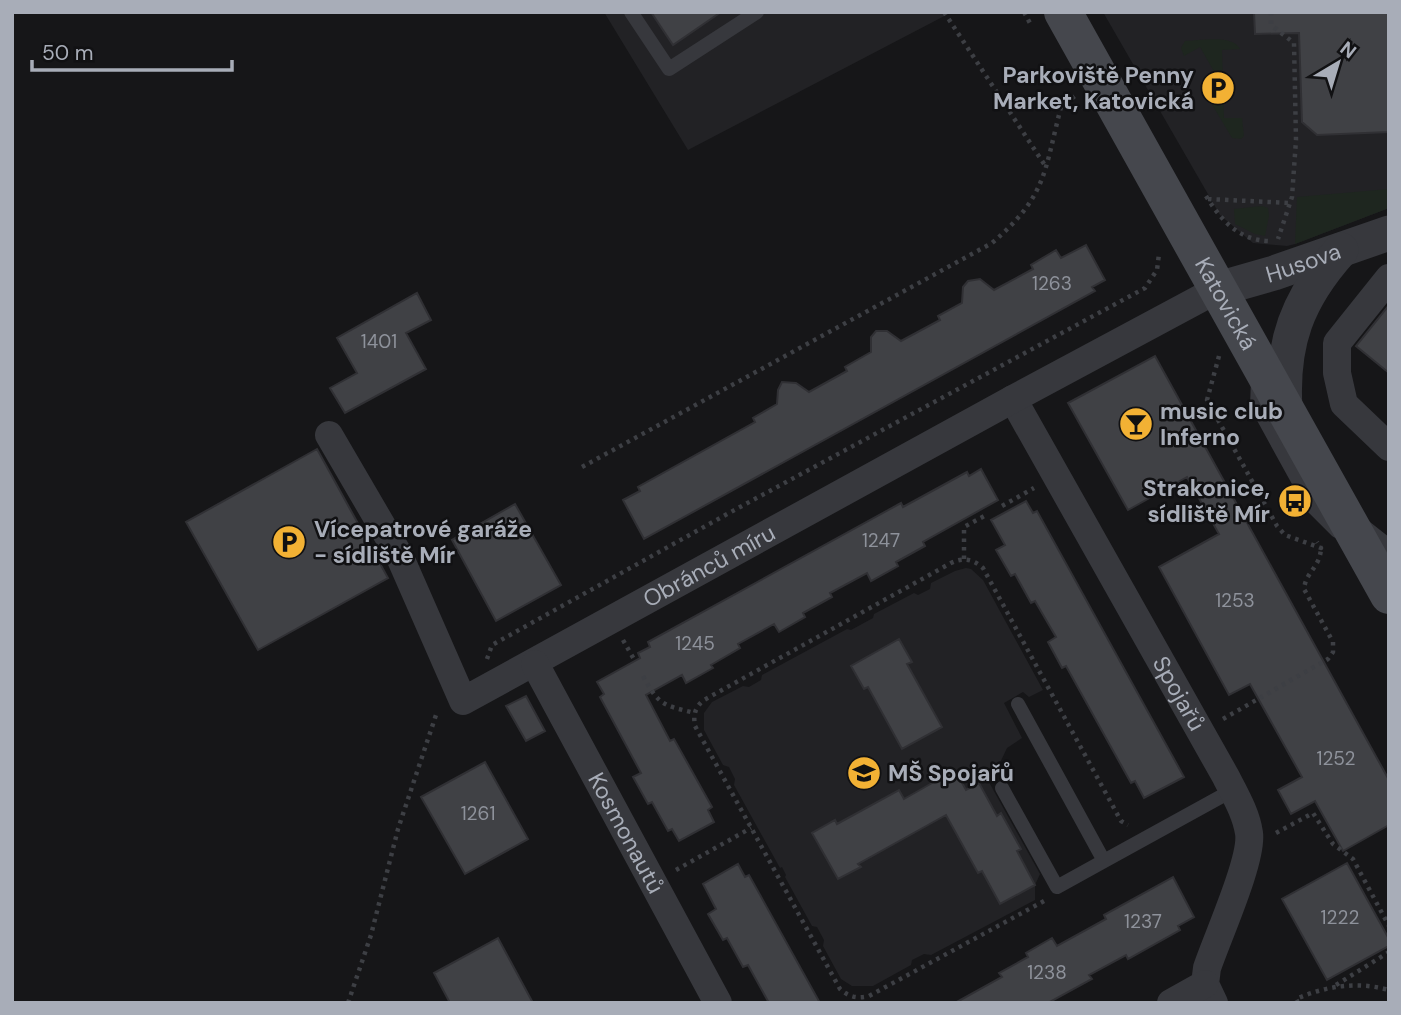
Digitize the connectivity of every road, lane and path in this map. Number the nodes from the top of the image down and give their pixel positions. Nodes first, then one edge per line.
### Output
1 (631, 12) edge
2 (757, 12) edge
3 (944, 12) edge
4 (1063, 12) edge
5 (1271, 12) edge
6 (1101, 78) junction
7 (1047, 168) junction
8 (1208, 199) dead end
9 (1290, 203) junction
10 (1221, 219) dead end
11 (1389, 233) edge
12 (1341, 250) junction
13 (1159, 254) dead end
14 (1389, 278) edge
15 (1218, 289) junction
16 (1221, 349) dead end
17 (1258, 361) junction
18 (1013, 399) junction
19 (1285, 409) junction
20 (329, 435) dead end
21 (1389, 447) edge
22 (582, 467) dead end
23 (1037, 486) dead end
24 (1002, 506) dead end
25 (988, 514) dead end
26 (1312, 535) dead end
27 (1321, 548) junction
28 (964, 559) junction
29 (1384, 571) edge
30 (535, 664) junction
31 (643, 676) dead end
32 (491, 686) junction
33 (1018, 704) dead end
34 (695, 713) junction
35 (436, 715) dead end
36 (1201, 732) junction
37 (1002, 788) dead end
38 (1233, 790) junction
39 (1140, 824) dead end
40 (751, 828) junction
41 (1266, 839) dead end
42 (1104, 861) junction
43 (666, 876) dead end
44 (1046, 900) dead end
45 (1389, 926) edge
46 (1389, 952) edge
47 (1334, 987) junction
48 (1389, 990) edge
49 (1210, 993) edge
50 (859, 1000) edge
51 (348, 1003) edge
52 (718, 1003) edge
53 (1171, 1003) edge
54 (1298, 1003) edge

1 - 2 lane
3 - 7 path
4 - 6 main road, Katovická
5 - 9 path
6 - 7 path
6 - 15 main road, Katovická
7 - 22 path
8 - 9 path
9 - 10 path
11 - 12 street, Husova
12 - 15 street, Husova
12 - 19 street
13 - 32 path
14 - 21 street
15 - 17 main road, Katovická
15 - 18 street, Obránců míru
16 - 27 path
17 - 19 main road, Katovická
17 - 29 lane
18 - 30 street, Obránců míru
18 - 36 street, Spojařů
19 - 29 main road, Katovická
20 - 32 street, Obránců míru
23 - 24 path
25 - 28 path
26 - 27 path
27 - 36 path
28 - 34 path
28 - 39 path
30 - 32 street, Obránců míru
30 - 52 street, Kosmonautů
31 - 34 path
33 - 42 lane
34 - 40 path
35 - 51 path
36 - 38 street, Spojařů
37 - 42 lane
38 - 42 lane
38 - 49 street, Spojařů
40 - 43 path
40 - 50 path
41 - 45 path
44 - 50 path
46 - 47 path
47 - 48 path
47 - 54 path
49 - 53 street

